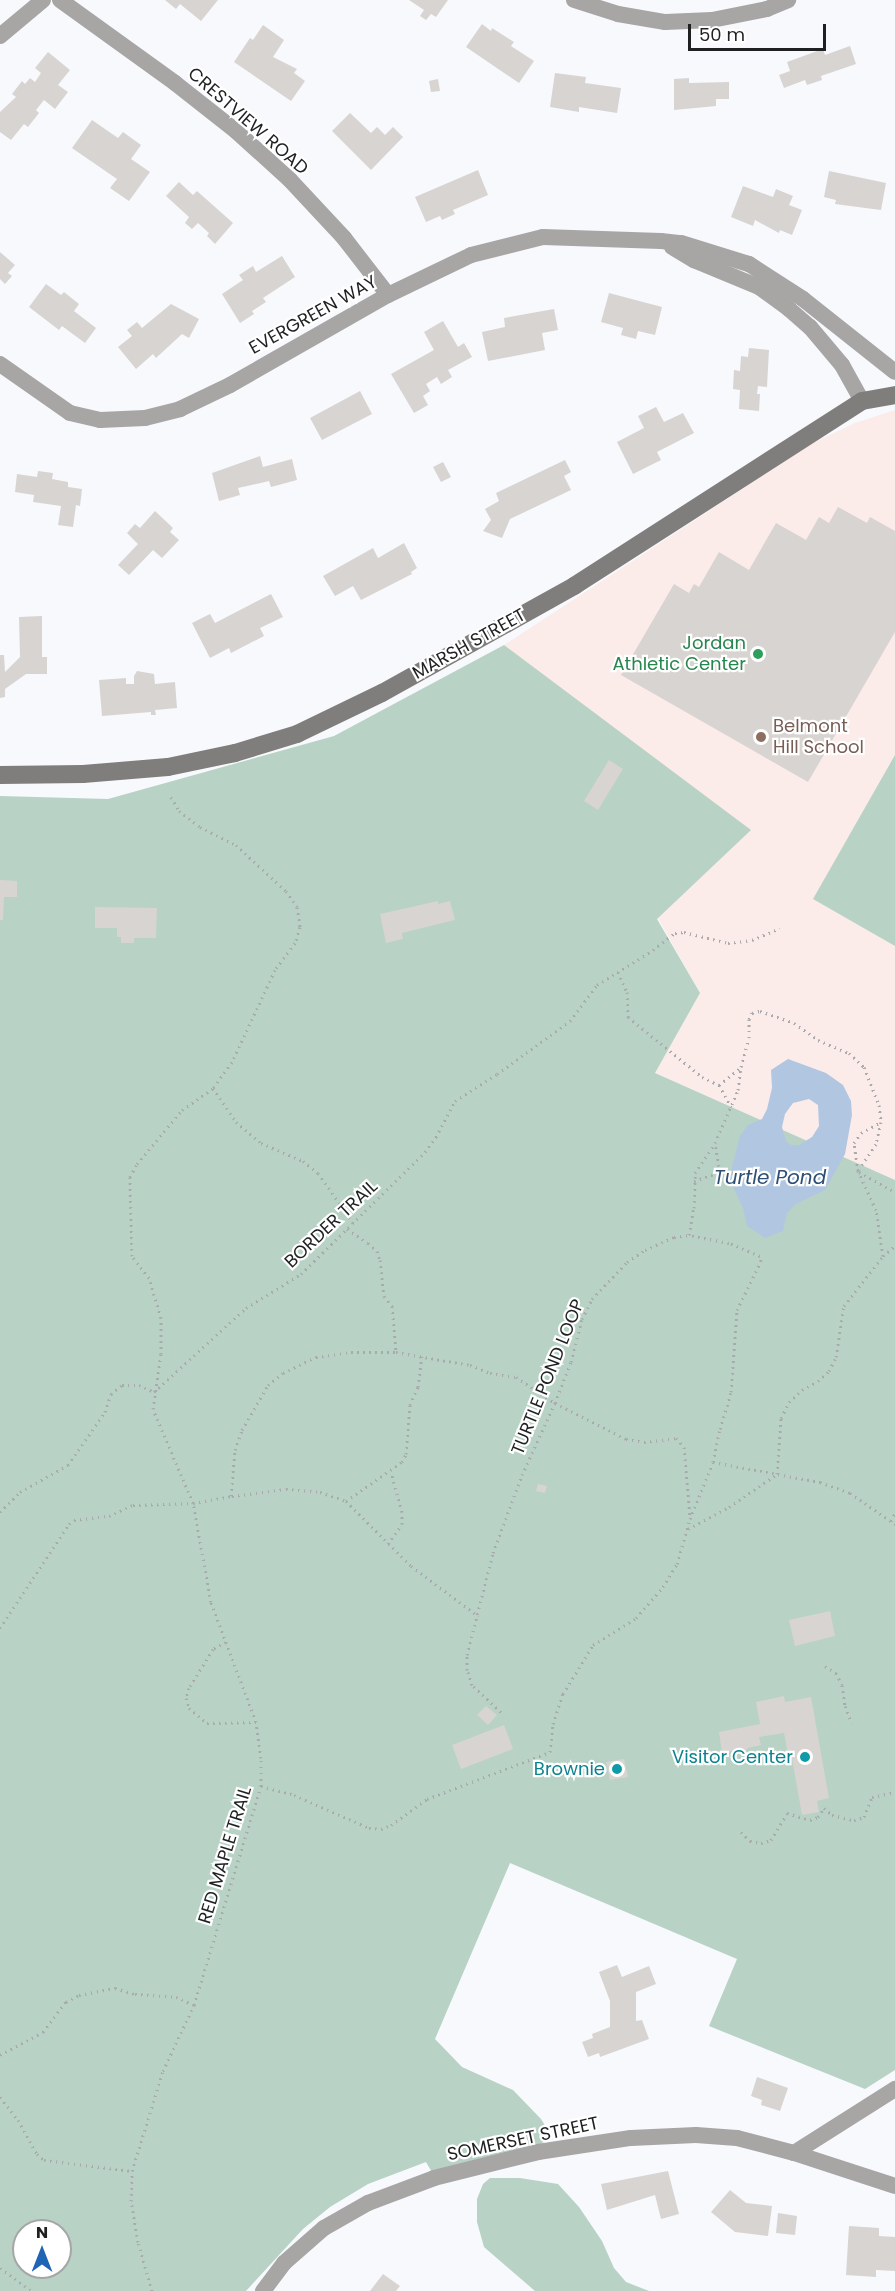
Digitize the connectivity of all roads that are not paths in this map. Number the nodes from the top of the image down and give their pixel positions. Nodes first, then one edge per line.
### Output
1 (43, 0) edge
2 (60, 0) edge
3 (574, 0) edge
4 (788, 0) edge
5 (0, 36) edge
6 (661, 241) junction
7 (388, 295) junction
8 (0, 364) edge
9 (895, 372) edge
10 (895, 395) edge
11 (862, 401) junction
12 (0, 775) edge
13 (895, 2089) edge
14 (794, 2153) junction
15 (895, 2186) edge
16 (263, 2291) edge

1 - 5 street
2 - 7 street, CRESTVIEW ROAD
3 - 4 street
6 - 7 street, EVERGREEN WAY
6 - 9 street, EVERGREEN WAY
6 - 11 street, EVERGREEN WAY
7 - 8 street, EVERGREEN WAY
10 - 11 street, MARSH STREET
11 - 12 street, MARSH STREET
13 - 14 street
14 - 15 street, SOMERSET STREET
14 - 16 street, SOMERSET STREET

